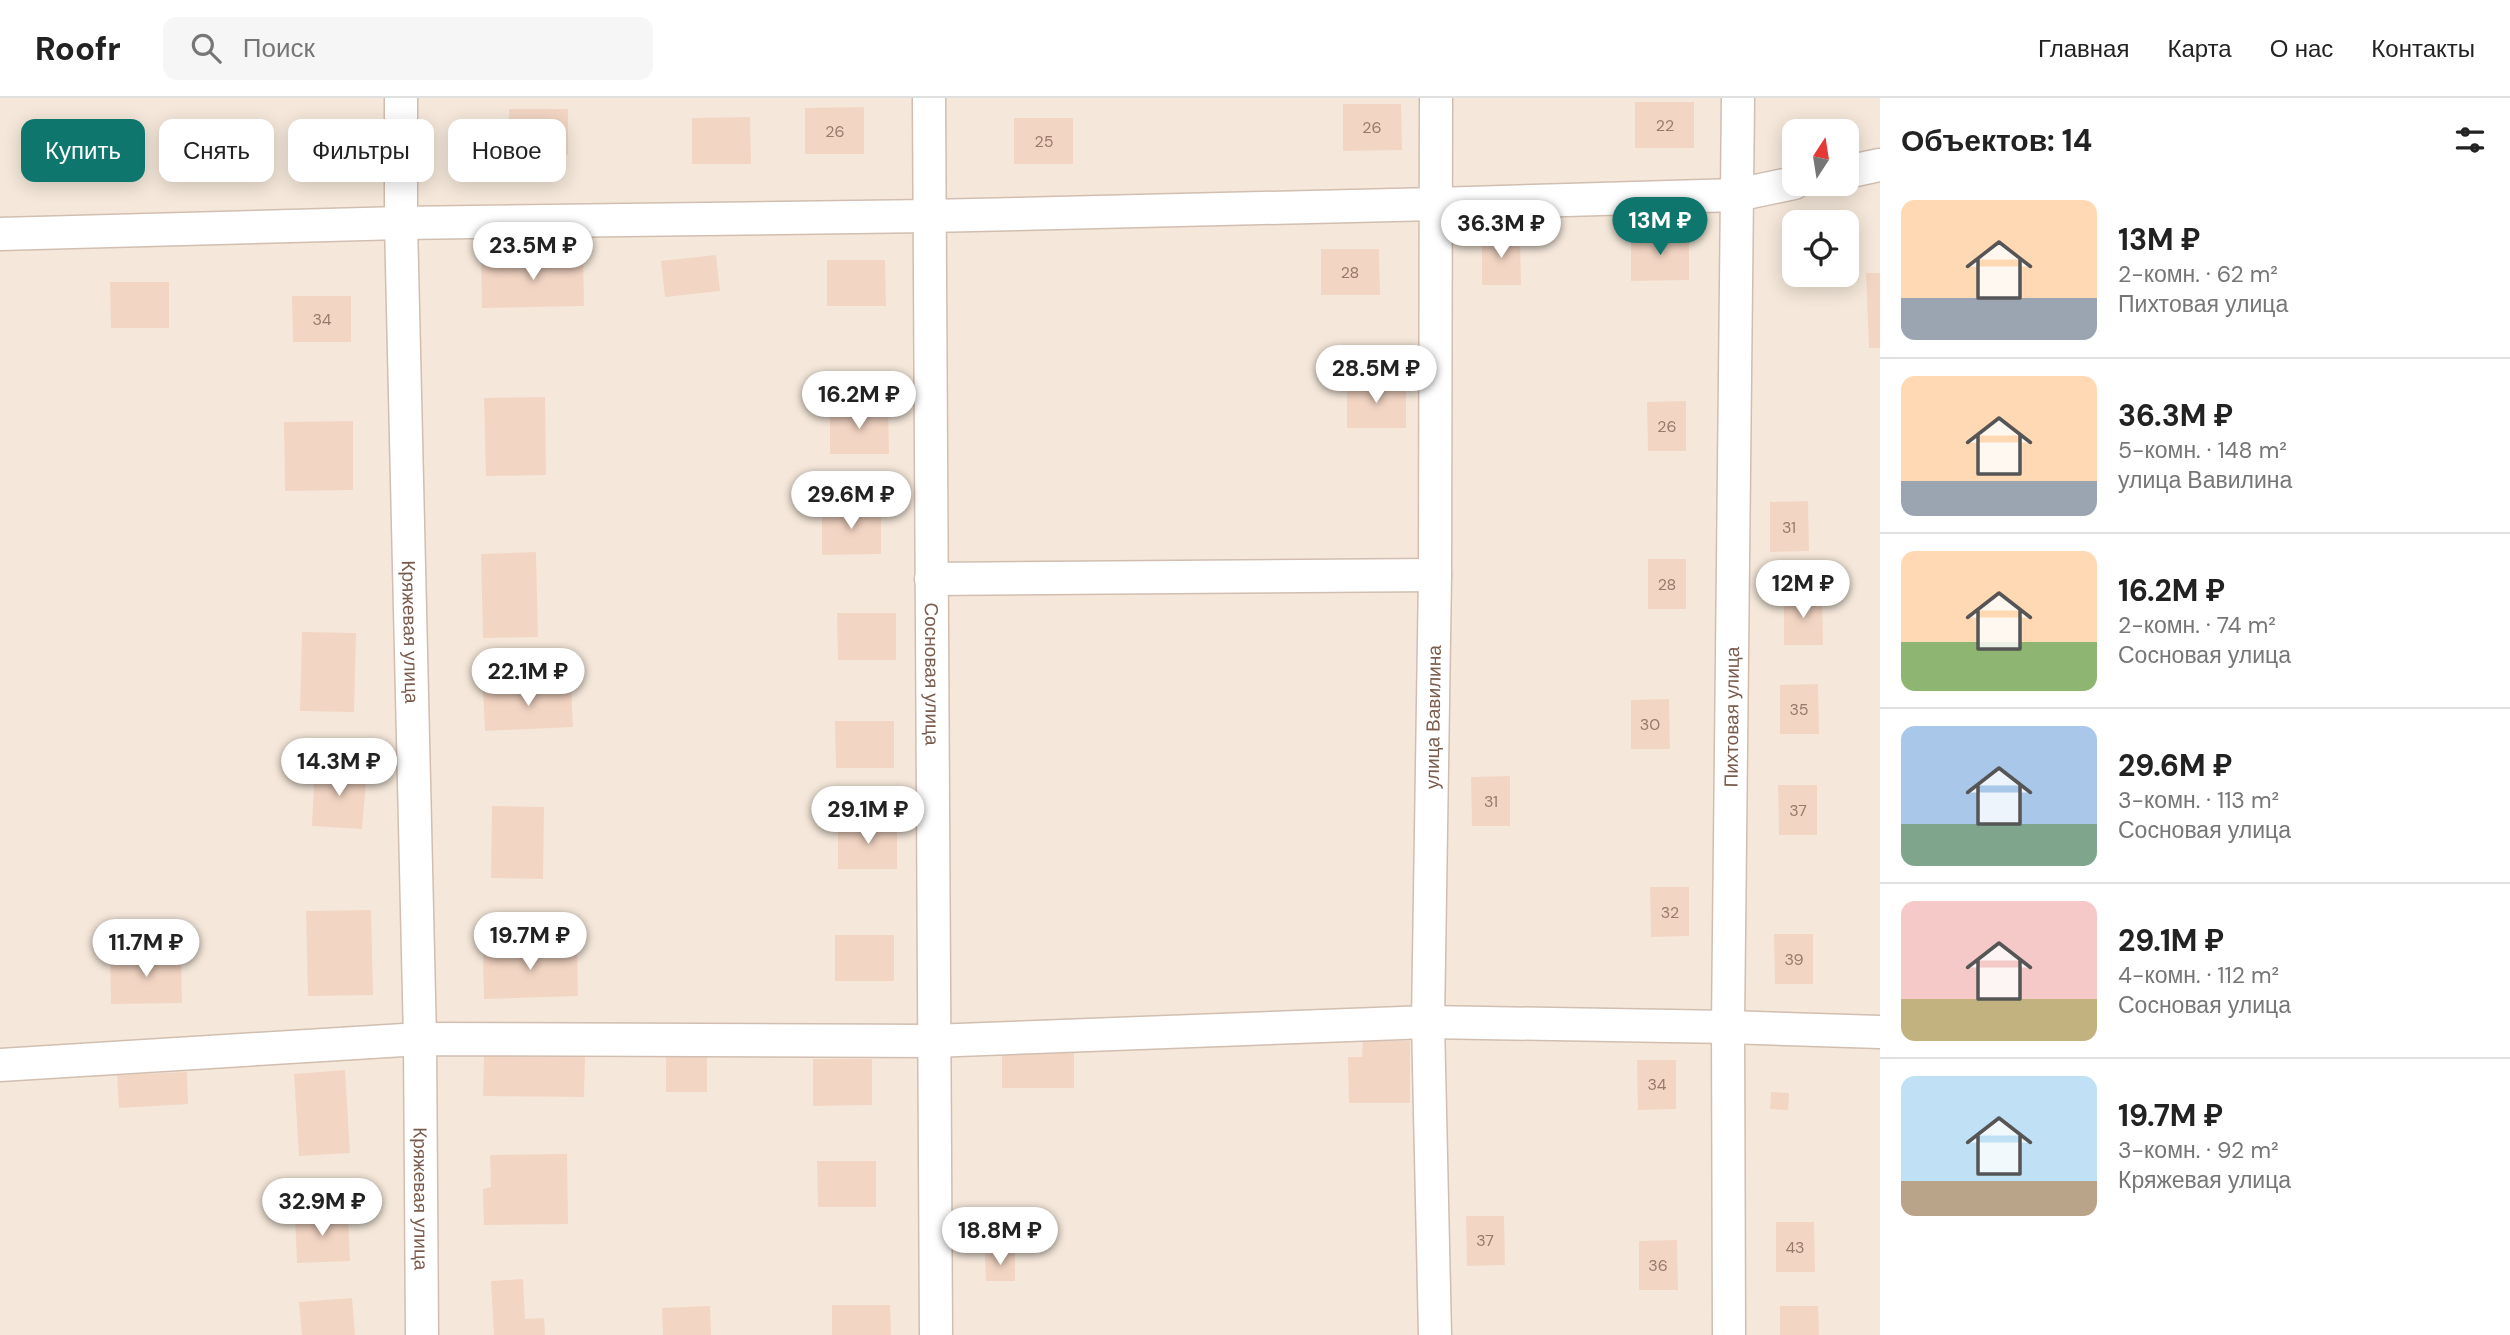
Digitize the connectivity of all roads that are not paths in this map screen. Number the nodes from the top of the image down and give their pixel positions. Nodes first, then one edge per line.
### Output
1 (401, 98) edge
2 (929, 98) edge
3 (1436, 98) edge
4 (1738, 98) edge
5 (1880, 165) edge
6 (1859, 169) edge
7 (1782, 186) edge
8 (1737, 195) junction
9 (1435, 204) junction
10 (929, 216) junction
11 (401, 223) junction
12 (0, 234) edge
13 (1435, 575) junction
14 (931, 579) junction
15 (1428, 1022) junction
16 (1728, 1027) junction
17 (1880, 1032) edge
18 (420, 1039) junction
19 (932, 1041) junction
20 (0, 1065) edge
21 (422, 1335) edge
22 (936, 1335) edge
23 (1435, 1335) edge
24 (1728, 1335) edge

1 - 11 street, Кряжевая улица
2 - 10 street, Сосновая улица
3 - 9 street, улица Вавилина
4 - 8 street, Пихтовая улица
5 - 6 street
7 - 8 street
8 - 9 street
8 - 16 street, Пихтовая улица
9 - 10 street
9 - 13 street, улица Вавилина
10 - 11 street
10 - 14 street, Сосновая улица
11 - 12 street
11 - 18 street, Кряжевая улица
13 - 14 street
13 - 15 street, улица Вавилина
14 - 19 street, Сосновая улица
15 - 16 street
15 - 19 street
15 - 23 street, улица Вавилина
16 - 17 street
16 - 24 street, Пихтовая улица
18 - 19 street
18 - 20 street
18 - 21 street, Кряжевая улица
19 - 22 street, Сосновая улица

